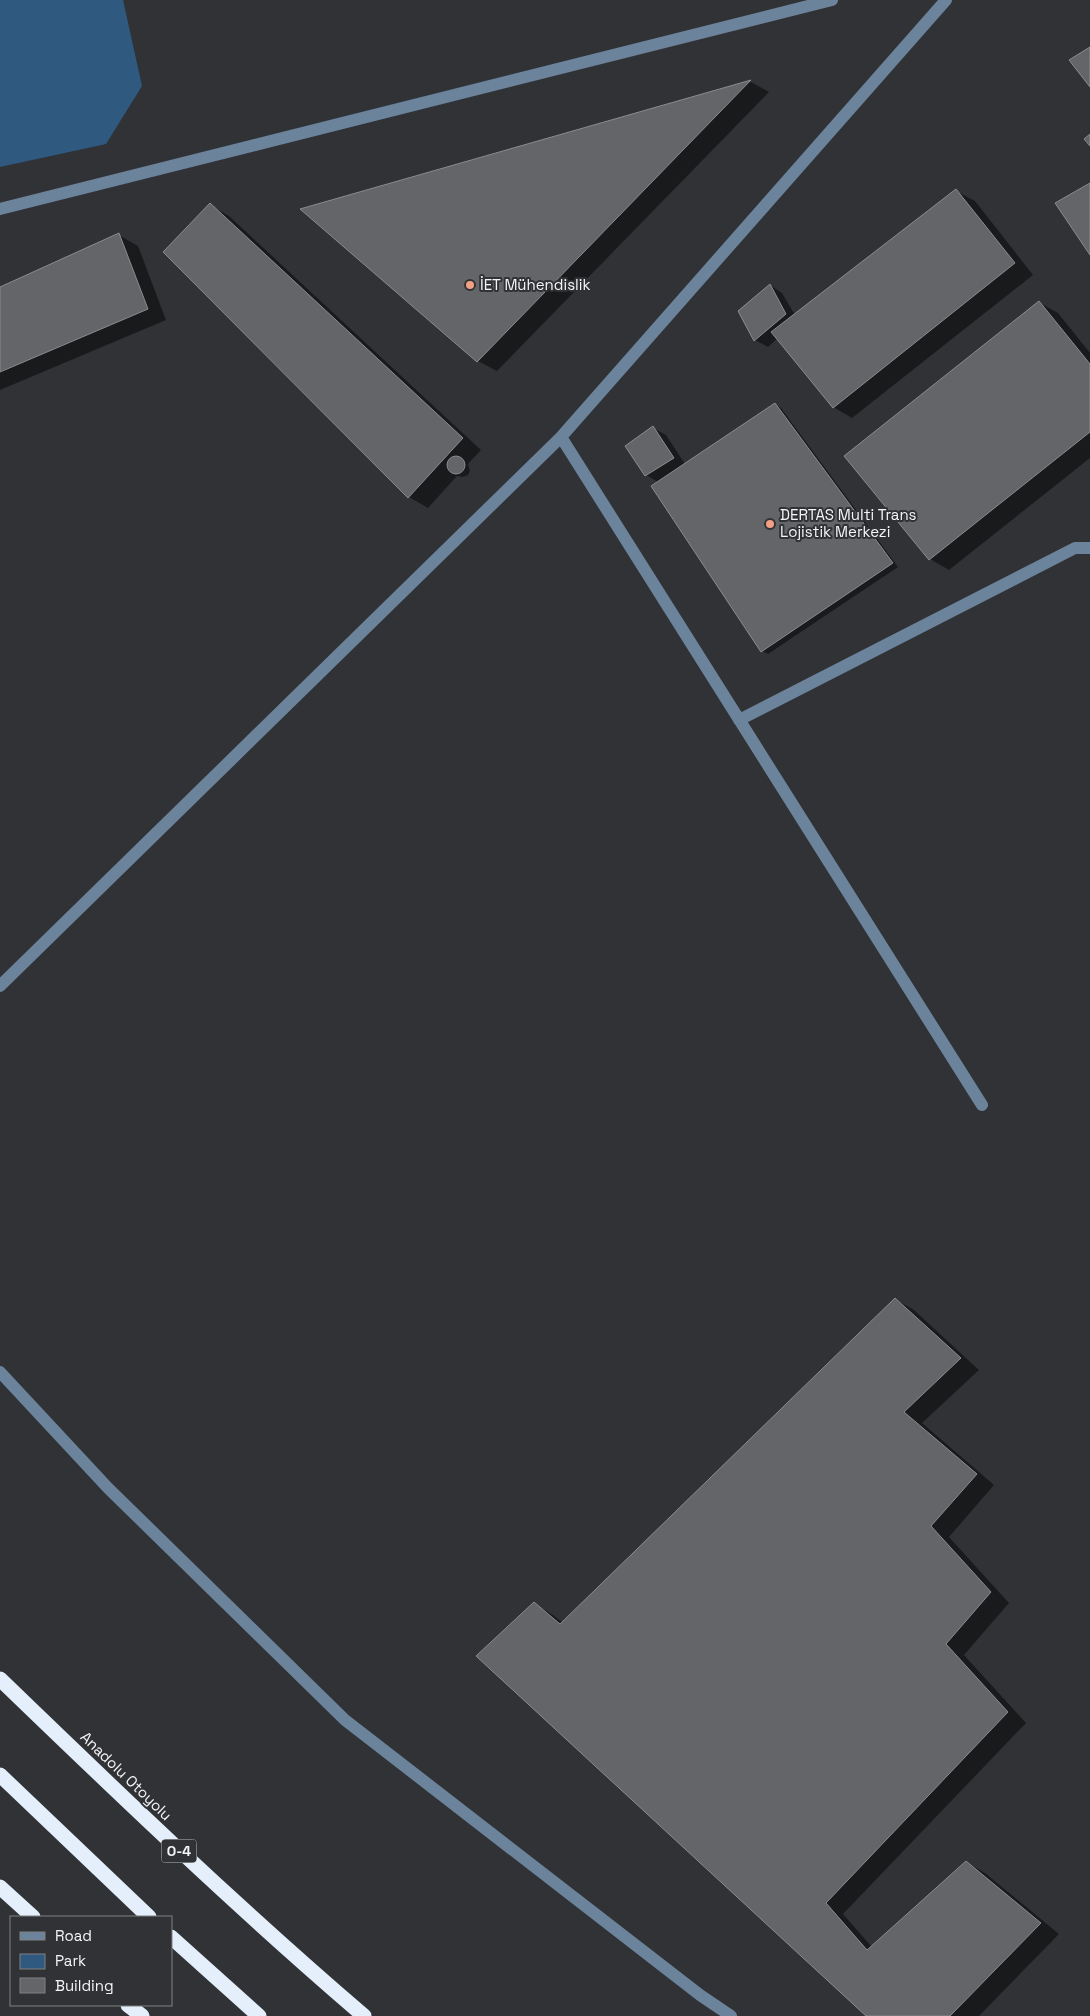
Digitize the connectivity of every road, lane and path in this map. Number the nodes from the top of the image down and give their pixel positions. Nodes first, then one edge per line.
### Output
1 (832, 0) edge
2 (946, 0) edge
3 (0, 209) edge
4 (561, 437) junction
5 (1090, 548) edge
6 (739, 720) junction
7 (0, 986) edge
8 (982, 1105) dead end
9 (0, 1372) edge
10 (0, 1679) edge
11 (0, 1775) edge
12 (0, 1887) edge
13 (32, 1916) edge
14 (148, 1916) edge
15 (172, 1938) edge
16 (129, 2006) edge
17 (142, 2016) edge
18 (259, 2016) edge
19 (364, 2016) edge
20 (731, 2016) edge

1 - 3 street
2 - 4 street
4 - 6 street
4 - 7 street
5 - 6 street
6 - 8 street
9 - 20 street
10 - 19 highway, Anadolu Otoyolu / O-4
11 - 14 highway
12 - 13 highway
15 - 18 highway
16 - 17 highway

